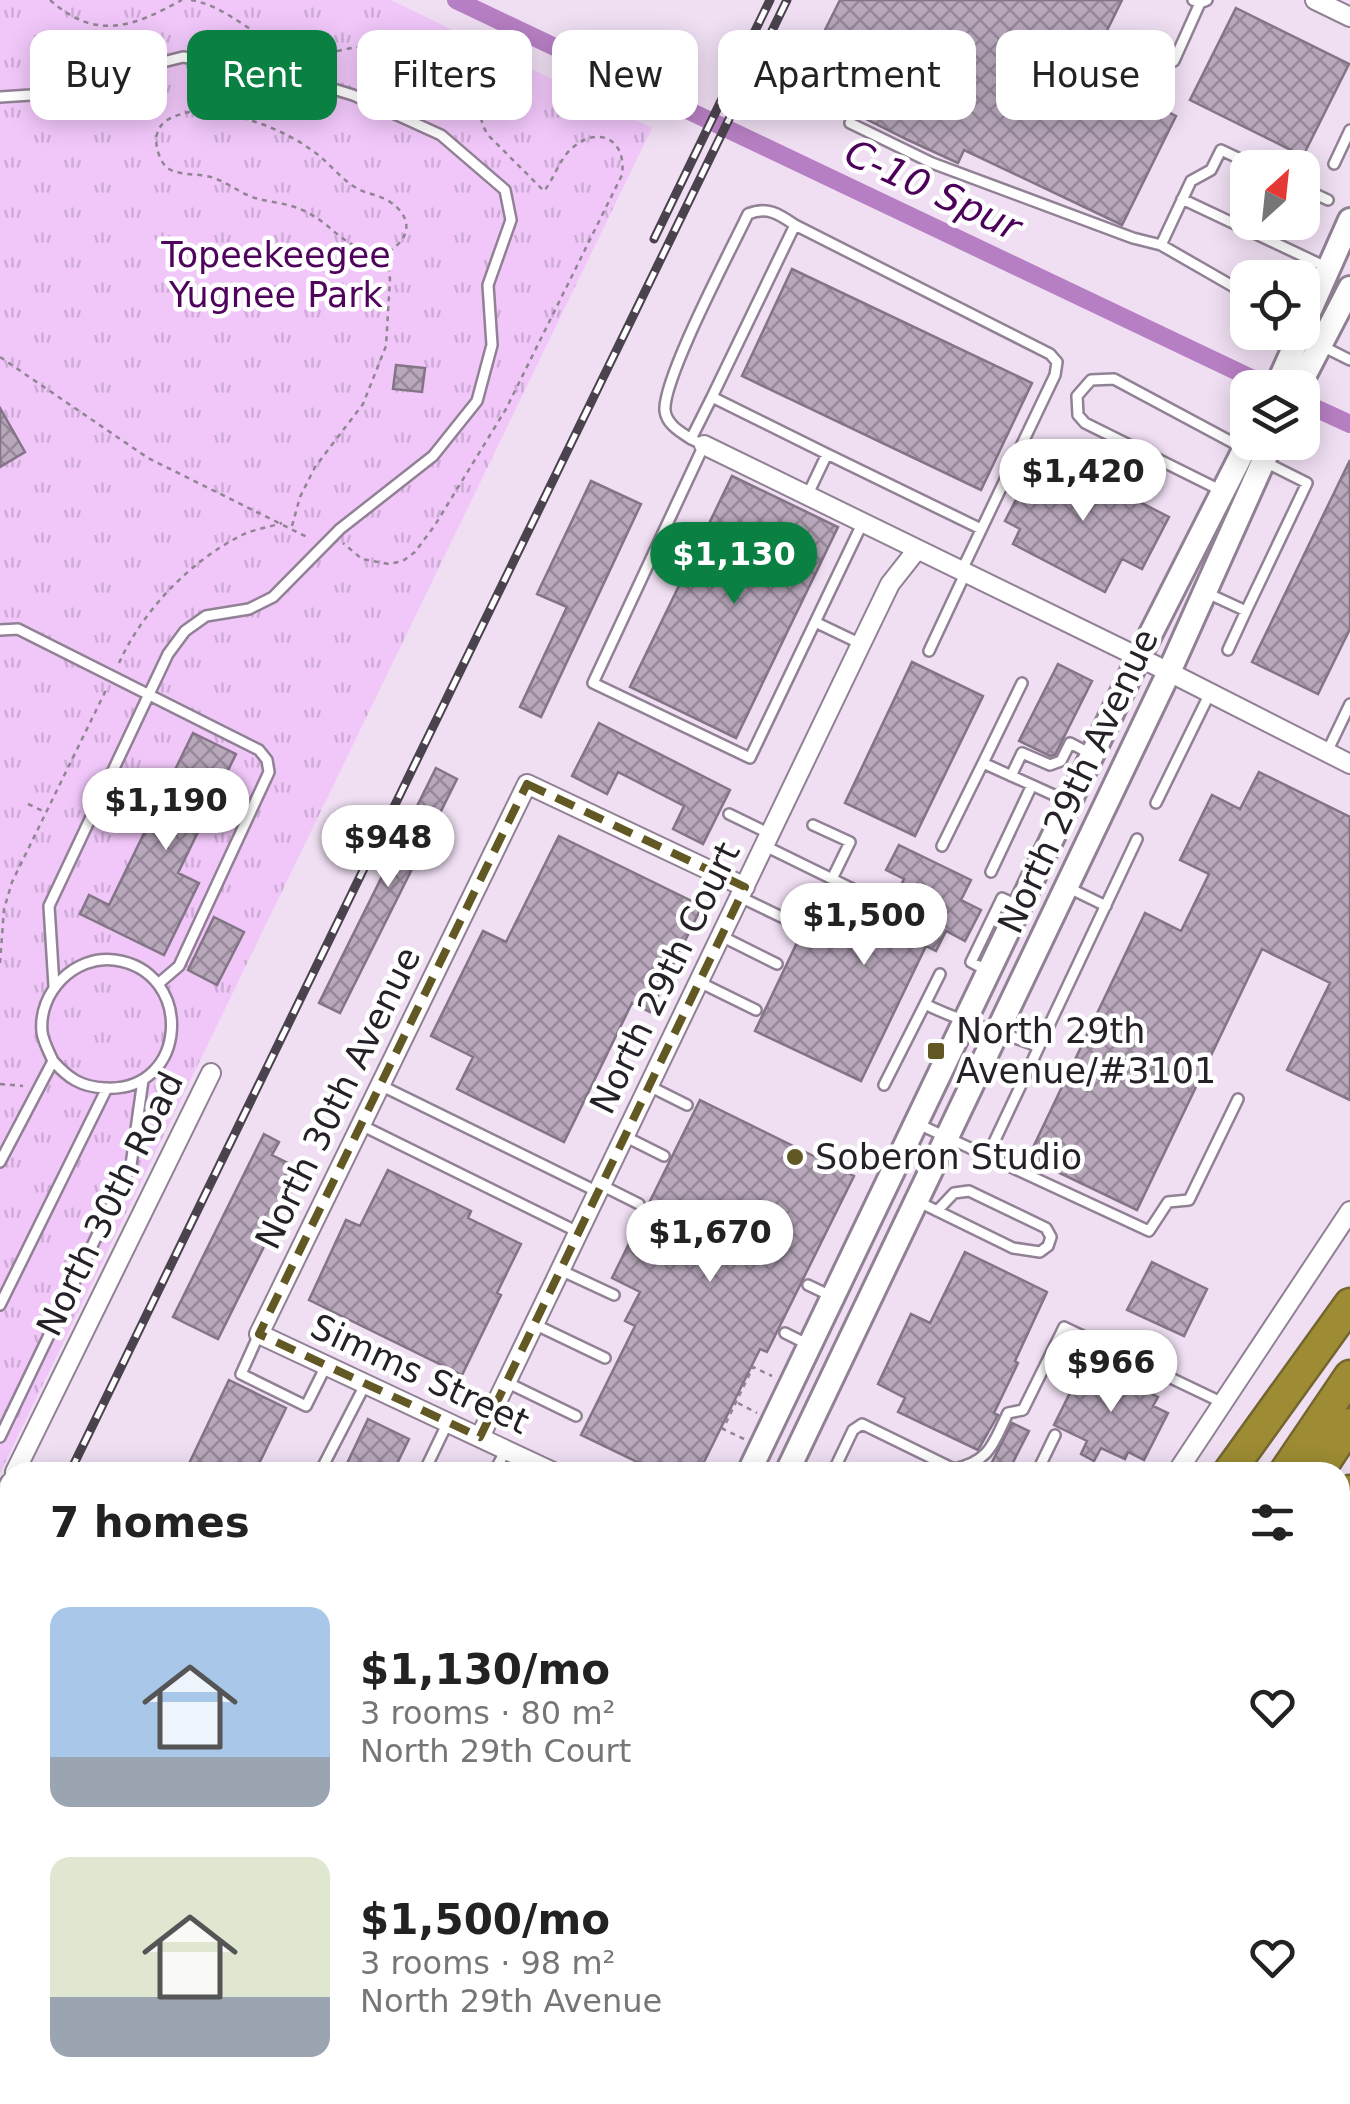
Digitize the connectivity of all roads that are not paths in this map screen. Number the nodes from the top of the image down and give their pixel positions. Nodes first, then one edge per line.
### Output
1 (1315, 0) edge
2 (1200, 1) edge
3 (1350, 16) edge
4 (1175, 59) edge
5 (0, 97) edge
6 (850, 123) dead end
7 (1350, 130) edge
8 (1230, 154) edge
9 (1334, 164) dead end
10 (1320, 196) edge
11 (1182, 200) junction
12 (1328, 200) dead end
13 (1350, 220) edge
14 (795, 224) junction
15 (1161, 245) junction
16 (1328, 268) junction
17 (1230, 284) edge
18 (1350, 288) edge
19 (1320, 292) edge
20 (1320, 319) edge
21 (1320, 342) edge
22 (1350, 360) edge
23 (712, 397) junction
24 (1230, 436) edge
25 (698, 442) junction
26 (828, 454) junction
27 (1248, 460) edge
28 (1253, 460) edge
29 (1273, 460) edge
30 (1222, 491) junction
31 (806, 496) junction
32 (862, 524) junction
33 (982, 529) junction
34 (916, 551) junction
35 (963, 573) junction
36 (1205, 592) junction
37 (1246, 611) junction
38 (816, 622) junction
39 (0, 630) edge
40 (861, 644) junction
41 (930, 650) dead end
42 (1228, 650) dead end
43 (1139, 657) junction
44 (1169, 672) junction
45 (1022, 683) dead end
46 (1210, 693) junction
47 (148, 695) junction
48 (1350, 704) edge
49 (1326, 752) junction
50 (1092, 754) junction
51 (983, 763) junction
52 (1350, 764) edge
53 (1011, 776) junction
54 (1032, 785) junction
55 (1069, 802) junction
56 (1156, 803) dead end
57 (729, 814) dead end
58 (814, 825) dead end
59 (1138, 839) dead end
60 (767, 840) junction
61 (942, 846) dead end
62 (991, 872) dead end
63 (832, 878) junction
64 (1066, 887) junction
65 (742, 892) junction
66 (870, 898) dead end
67 (1106, 906) junction
68 (796, 924) dead end
69 (721, 936) junction
70 (777, 964) dead end
71 (940, 974) dead end
72 (699, 982) junction
73 (158, 984) junction
74 (54, 986) junction
75 (925, 1004) junction
76 (756, 1010) dead end
77 (963, 1023) junction
78 (998, 1030) junction
79 (1038, 1047) junction
80 (52, 1061) junction
81 (210, 1073) dead end
82 (143, 1080) junction
83 (380, 1085) junction
84 (884, 1085) dead end
85 (648, 1086) junction
86 (107, 1088) junction
87 (1238, 1099) dead end
88 (687, 1105) dead end
89 (916, 1122) junction
90 (360, 1125) junction
91 (624, 1136) junction
92 (946, 1138) junction
93 (664, 1156) dead end
94 (986, 1157) junction
95 (0, 1162) edge
96 (599, 1188) junction
97 (639, 1204) dead end
98 (927, 1206) junction
99 (1350, 1211) edge
100 (578, 1232) junction
101 (560, 1270) junction
102 (808, 1285) dead end
103 (614, 1295) dead end
104 (833, 1297) junction
105 (1350, 1304) edge
106 (0, 1305) edge
107 (534, 1324) junction
108 (784, 1333) dead end
109 (260, 1334) junction
110 (810, 1346) junction
111 (605, 1358) dead end
112 (327, 1364) junction
113 (1350, 1376) edge
114 (506, 1382) junction
115 (366, 1383) junction
116 (1223, 1403) junction
117 (576, 1416) dead end
118 (448, 1422) junction
119 (1350, 1424) edge
120 (1055, 1435) dead end
121 (0, 1437) edge
122 (480, 1438) junction
123 (506, 1450) junction
124 (20, 1462) edge
125 (325, 1462) edge
126 (429, 1462) edge
127 (499, 1462) edge
128 (532, 1462) edge
129 (754, 1462) edge
130 (792, 1462) edge
131 (838, 1462) edge
132 (936, 1462) edge
133 (977, 1462) edge
134 (1042, 1462) edge
135 (1184, 1462) edge
136 (1236, 1462) edge
137 (1293, 1462) edge
138 (1325, 1462) edge

1 - 3 street
2 - 4 lane
5 - 47 lane
6 - 15 lane
7 - 9 lane
8 - 11 lane
10 - 12 lane
11 - 15 lane
11 - 16 lane
13 - 16 street
14 - 23 lane
14 - 25 lane
14 - 33 lane
15 - 17 lane
16 - 19 street
18 - 20 street
21 - 22 lane
23 - 25 lane
23 - 26 lane
24 - 30 lane
25 - 31 street
25 - 38 lane
26 - 31 lane
26 - 33 lane
27 - 30 street, North 29th Avenue
28 - 36 street, North 29th Avenue
29 - 37 lane
30 - 43 street, North 29th Avenue
31 - 32 street
32 - 34 street
32 - 38 lane
33 - 35 lane
34 - 35 street
34 - 40 street, North 29th Court
35 - 41 lane
35 - 43 street
36 - 37 lane
36 - 44 street, North 29th Avenue
37 - 42 lane
38 - 40 lane
39 - 47 lane
40 - 60 street, North 29th Court
43 - 44 street
43 - 50 street, North 29th Avenue
44 - 46 street
44 - 64 street, North 29th Avenue
45 - 51 lane
46 - 49 street
46 - 56 lane
47 - 73 lane
47 - 74 lane
48 - 49 lane
49 - 52 street
50 - 53 lane
50 - 55 street, North 29th Avenue
51 - 53 lane
51 - 61 lane
53 - 54 lane
54 - 55 lane
54 - 62 lane
55 - 77 street, North 29th Avenue
57 - 60 lane
58 - 63 lane
59 - 67 lane
60 - 63 lane
60 - 65 street, North 29th Court
63 - 66 lane
64 - 67 lane
64 - 78 street, North 29th Avenue
65 - 68 lane
65 - 69 street, North 29th Court
65 - 83 street, North 30th Avenue
67 - 79 lane
69 - 70 lane
69 - 72 street, North 29th Court
71 - 75 lane
72 - 76 lane
72 - 85 street, North 29th Court
73 - 74 lane
73 - 82 lane
74 - 80 lane
75 - 77 lane
75 - 84 lane
77 - 78 lane
77 - 89 street, North 29th Avenue
78 - 79 lane
78 - 92 street, North 29th Avenue
79 - 94 lane
80 - 86 lane
80 - 95 lane
81 - 124 street, North 30th Road
82 - 86 lane
82 - 121 lane
83 - 90 street, North 30th Avenue
83 - 96 lane
85 - 88 lane
85 - 91 street, North 29th Court
86 - 106 lane
87 - 94 lane
89 - 92 lane
89 - 104 street, North 29th Avenue
90 - 100 lane
90 - 109 street, North 30th Avenue
91 - 93 lane
91 - 96 street, North 29th Court
92 - 94 lane
92 - 98 street, North 29th Avenue
96 - 97 lane
96 - 100 street, North 29th Court
98 - 98 lane
98 - 130 street, North 29th Avenue
99 - 116 street
100 - 101 street, North 29th Court
101 - 103 lane
101 - 107 street, North 29th Court
102 - 104 lane
104 - 110 street, North 29th Avenue
105 - 136 highway
107 - 111 lane
107 - 114 street, North 29th Court
108 - 110 lane
109 - 112 street, Simms Street
109 - 112 lane
110 - 129 street, North 29th Avenue
112 - 115 street, Simms Street
113 - 137 highway
114 - 117 lane
114 - 122 street, North 29th Court
115 - 118 street, Simms Street
115 - 125 lane
116 - 133 lane
116 - 135 street
118 - 122 street, Simms Street
118 - 126 lane
119 - 138 highway
120 - 134 lane
122 - 123 street, Simms Street
123 - 127 lane
123 - 128 street, Simms Street
131 - 132 lane

